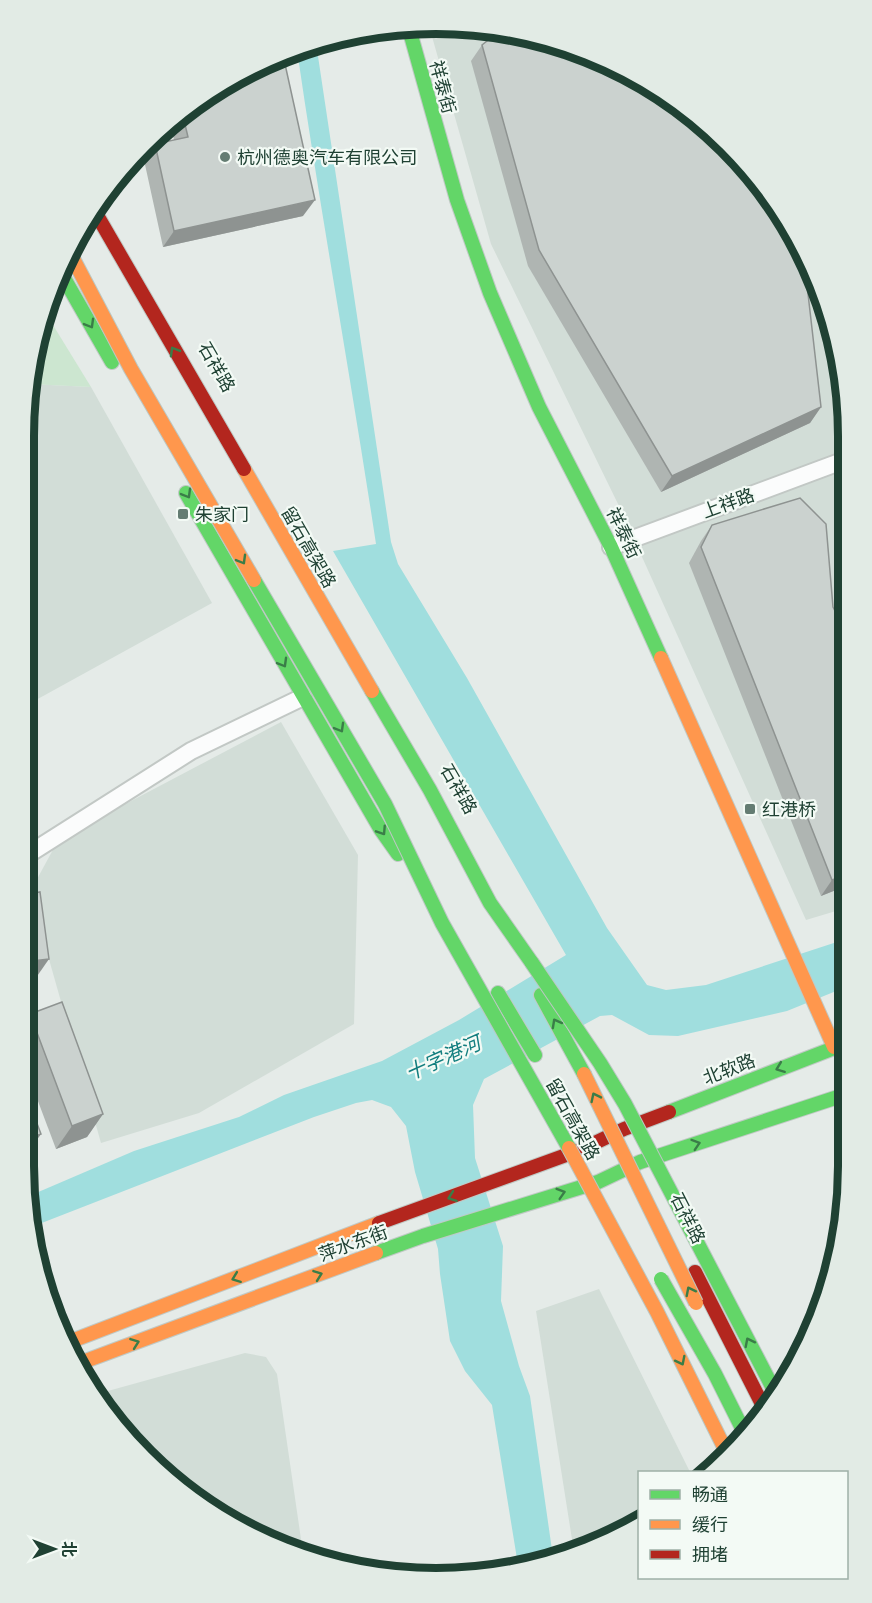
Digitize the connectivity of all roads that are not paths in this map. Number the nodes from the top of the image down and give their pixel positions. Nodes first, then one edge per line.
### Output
1 (411, 35) edge
2 (106, 208) edge
3 (99, 218) edge
4 (75, 261) edge
5 (65, 281) edge
6 (144, 419) dead end
7 (838, 463) edge
8 (180, 481) dead end
9 (611, 547) junction
10 (303, 697) junction
11 (385, 804) junction
12 (34, 850) edge
13 (490, 903) junction
14 (489, 982) junction
15 (838, 1042) edge
16 (838, 1046) edge
17 (838, 1097) edge
18 (624, 1129) junction
19 (580, 1144) junction
20 (640, 1162) junction
21 (604, 1185) junction
22 (657, 1271) dead end
23 (74, 1340) edge
24 (85, 1361) edge
25 (772, 1387) edge
26 (761, 1402) edge
27 (755, 1411) edge
28 (742, 1427) edge
29 (733, 1438) edge
30 (724, 1447) edge

1 - 9 main road, 祥泰街
2 - 18 main road, 石祥路, bridge
13 -> 3 main road, 留石高架路
4 -> 11 main road, 留石高架路, bridge
5 -> 6 main road
7 - 9 street, 上祥路
8 -> 10 main road
9 - 15 main road, 祥泰街
10 - 12 street
10 -> 14 main road
11 - 14 main road, 留石高架路, bridge
11 -> 30 main road, 留石高架路, bridge
25 -> 13 main road, 留石高架路, bridge
27 -> 13 main road, 留石高架路, bridge
14 - 19 main road, 留石高架路
16 -> 18 main road, 北软路
20 -> 17 main road
18 - 19 main road, 萍水东街
18 - 20 main road, 石祥路
19 - 21 main road
19 - 21 main road, 留石高架路
19 -> 23 main road, 萍水东街
20 - 21 main road, 萍水东街
20 - 26 main road, 石祥路
24 -> 21 main road, 萍水东街
21 - 29 main road
22 - 28 main road, bridge

